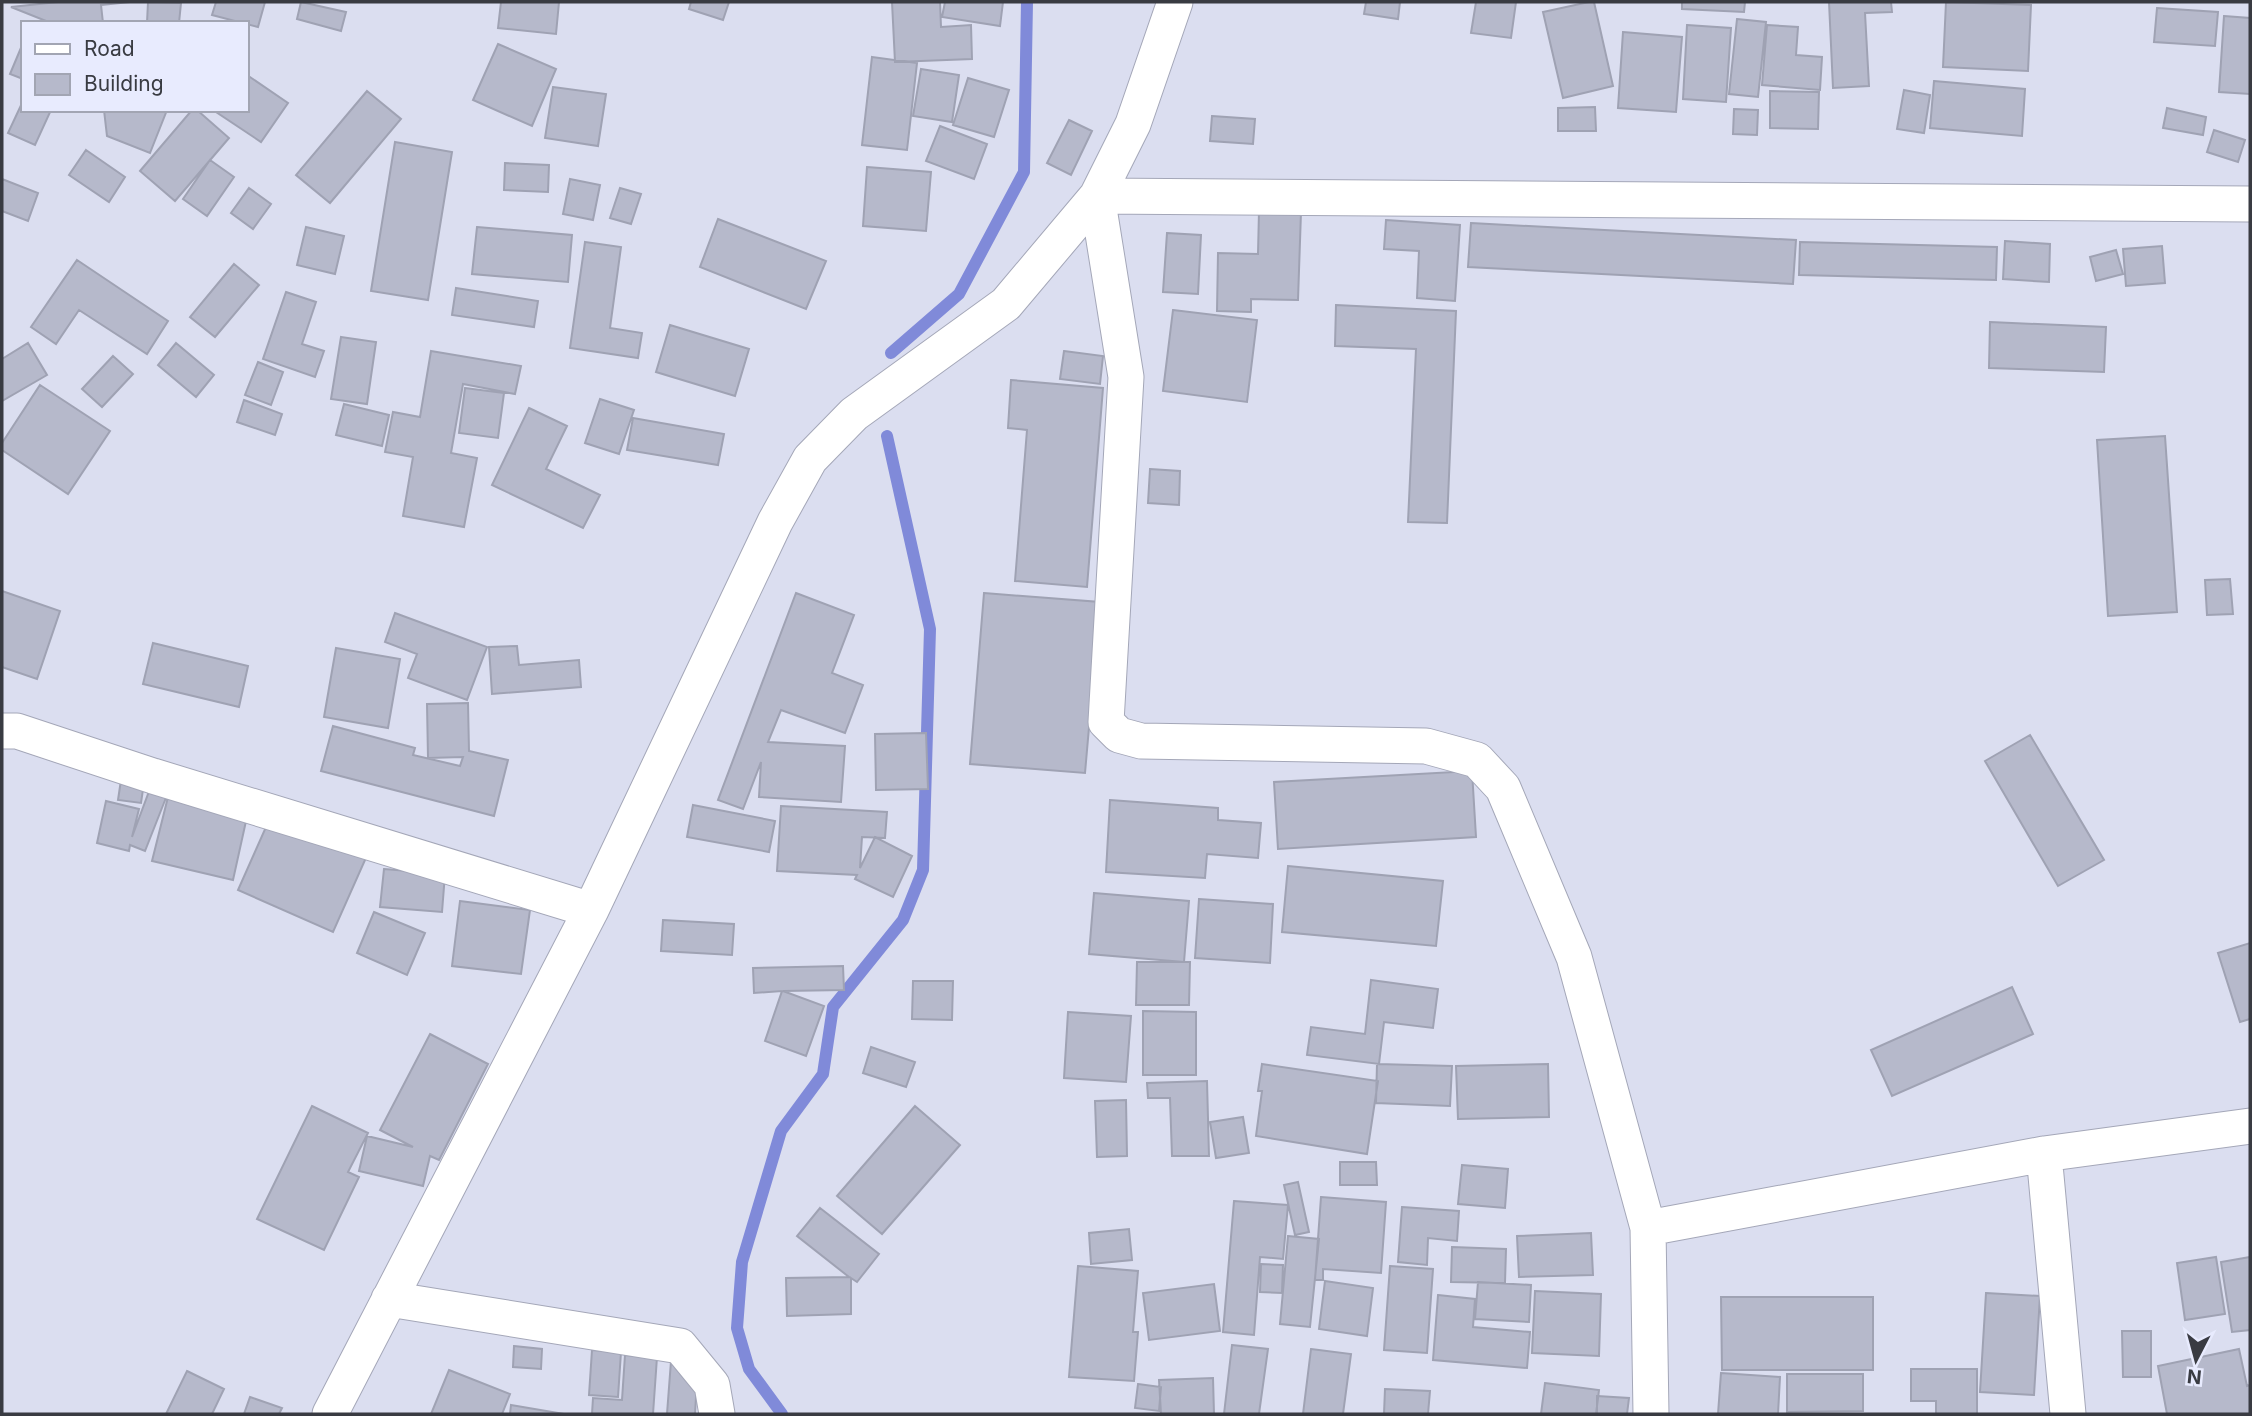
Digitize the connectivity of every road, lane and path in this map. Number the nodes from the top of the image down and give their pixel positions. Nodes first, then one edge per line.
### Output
1 (1175, 2) edge
2 (1097, 196) junction
3 (2250, 204) edge
4 (2, 730) edge
5 (591, 910) junction
6 (2250, 1126) edge
7 (2044, 1153) junction
8 (1648, 1228) junction
9 (389, 1299) junction
10 (330, 1414) edge
11 (717, 1414) edge
12 (1651, 1414) edge
13 (2068, 1414) edge

1 - 2 street
2 - 3 street
2 - 5 street
2 - 8 street
4 - 5 street
5 - 9 street
6 - 7 street
7 - 8 street
7 - 13 street
8 - 12 street
9 - 10 street
9 - 11 street

